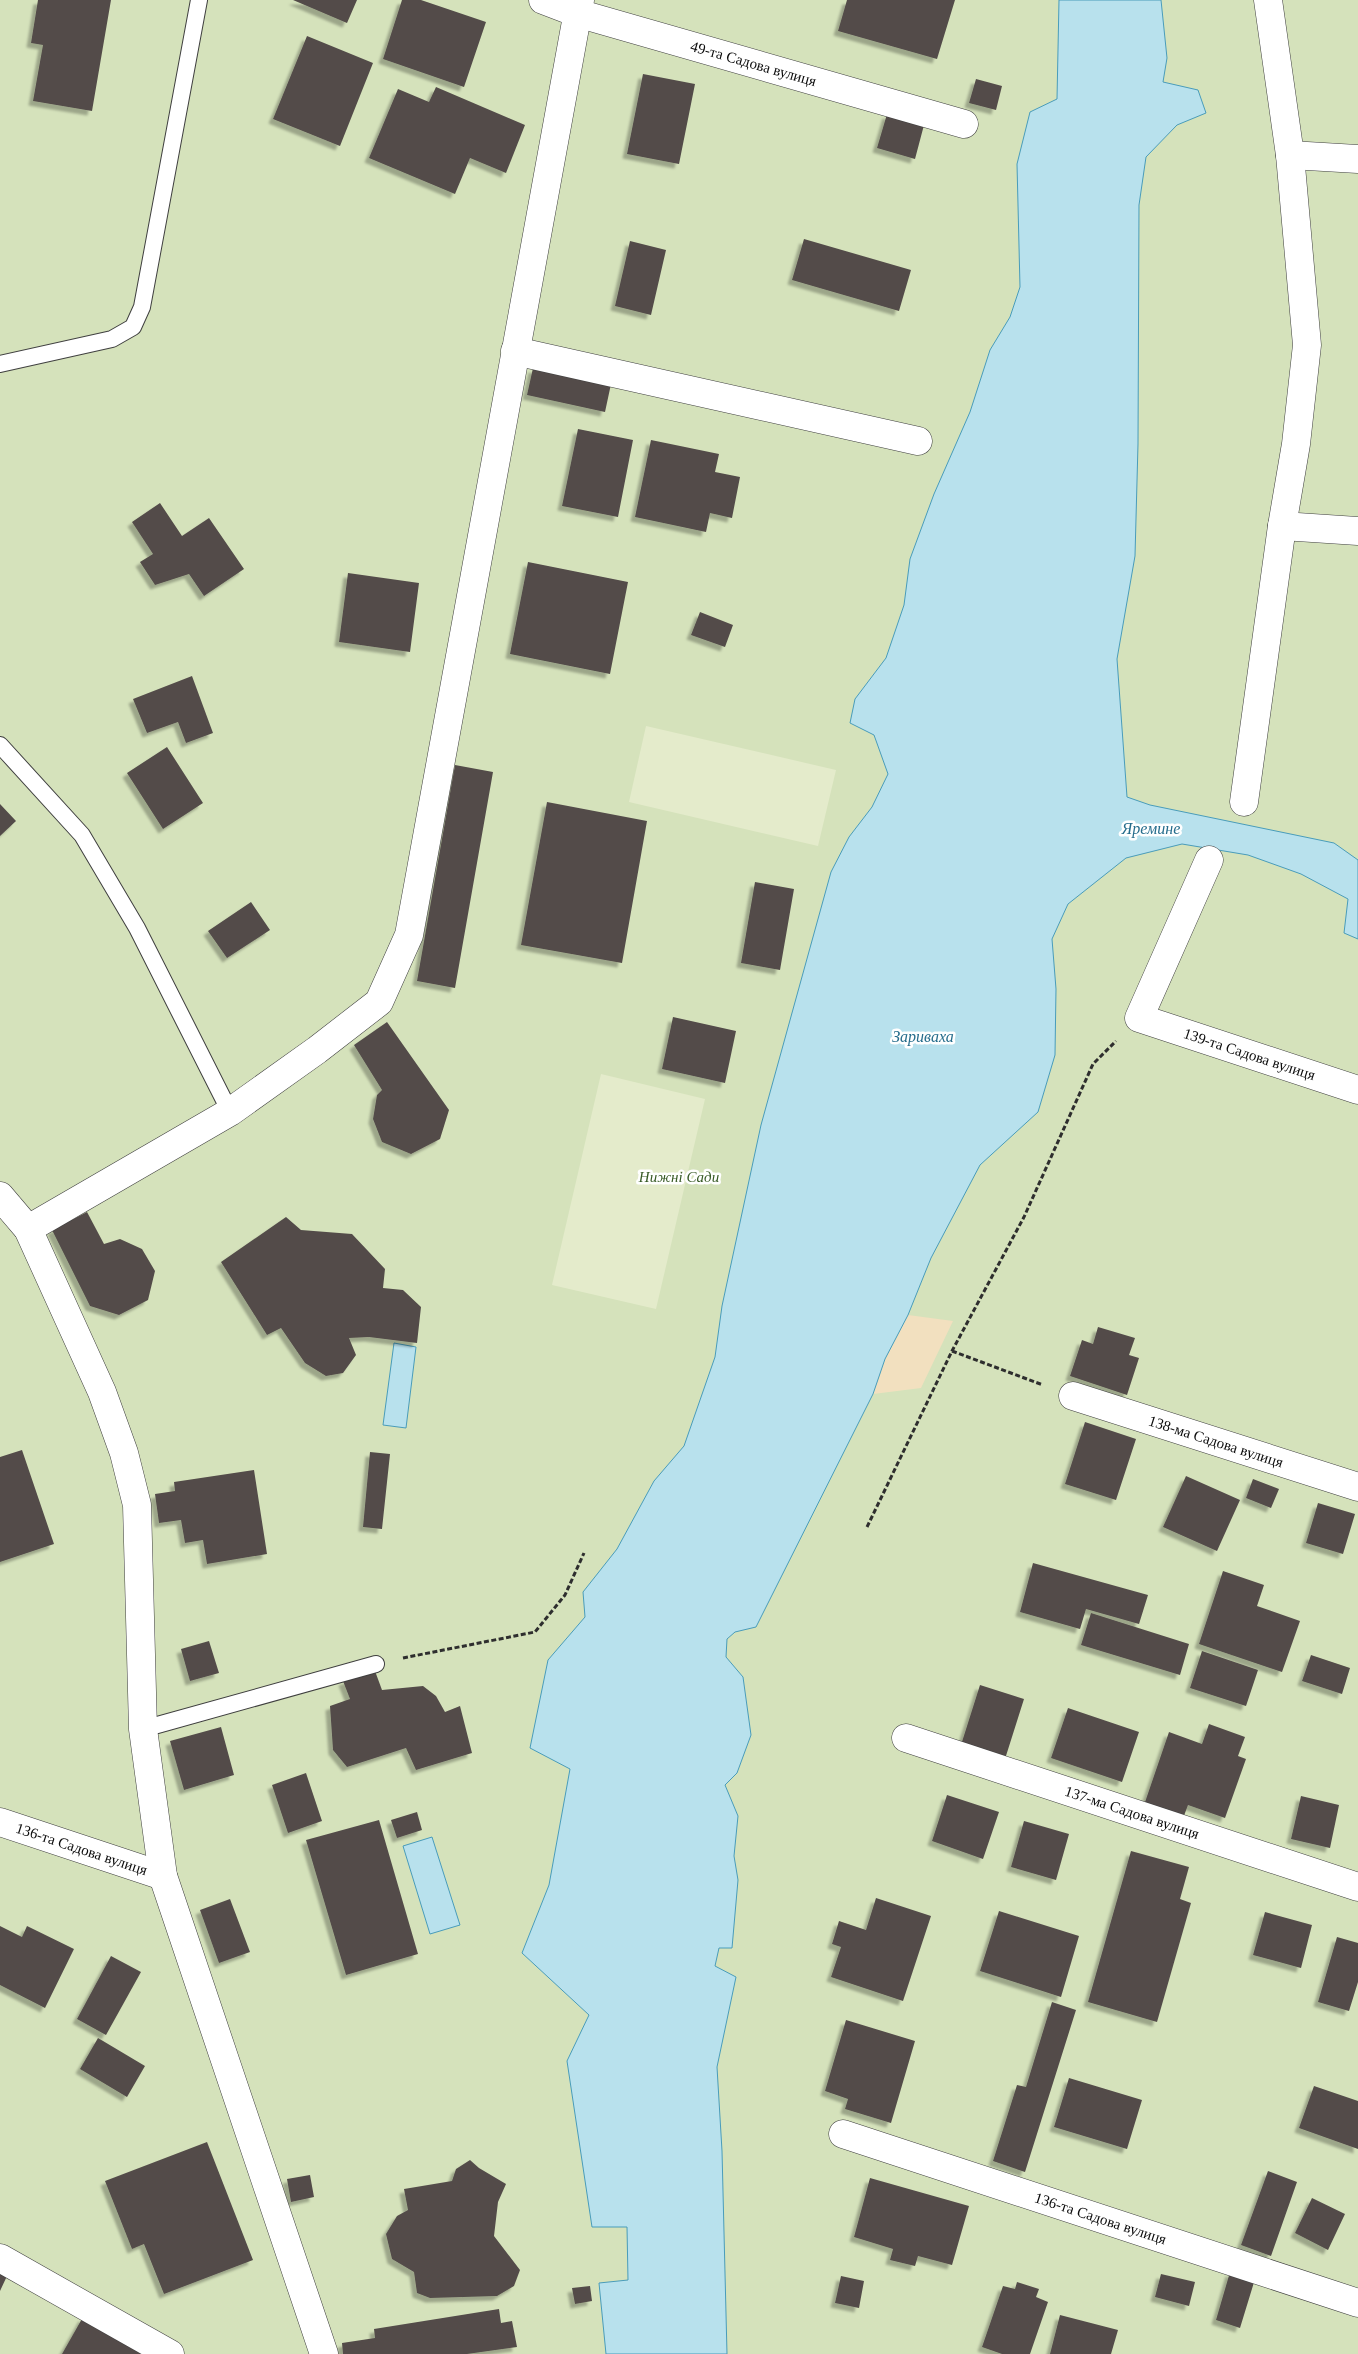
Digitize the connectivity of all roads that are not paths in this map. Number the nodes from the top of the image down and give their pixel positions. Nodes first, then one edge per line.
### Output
1 (199, 0) edge
2 (543, 0) edge
3 (1268, 0) edge
4 (579, 6) edge
5 (964, 124) dead end
6 (1290, 155) junction
7 (1358, 159) edge
8 (516, 350) junction
9 (0, 364) edge
10 (918, 441) dead end
11 (1282, 526) junction
12 (1358, 531) edge
13 (0, 745) edge
14 (1244, 802) dead end
15 (1209, 860) dead end
16 (1358, 1090) edge
17 (230, 1112) junction
18 (2, 1201) edge
19 (28, 1229) junction
20 (1073, 1396) road end
21 (1358, 1487) edge
22 (376, 1664) road end
23 (142, 1729) junction
24 (906, 1738) dead end
25 (0, 1822) edge
26 (163, 1876) junction
27 (1358, 1887) edge
28 (843, 2134) dead end
29 (0, 2258) edge
30 (1358, 2303) edge
31 (170, 2354) edge
32 (324, 2354) edge

1 - 9 lane
2 - 4 street, 49-та Садова вулиця
3 - 6 street
4 - 5 street, 49-та Садова вулиця
4 - 8 street
6 - 7 street
6 - 11 street
8 - 10 street
8 - 17 street
11 - 12 street
11 - 14 street
13 - 17 lane
15 - 16 street, 139-та Садова вулиця
17 - 19 street
18 - 19 street
19 - 23 street
20 - 21 street, 138-ма Садова вулиця
22 - 23 lane
23 - 26 street
24 - 27 street, 137-ма Садова вулиця
25 - 26 street, 136-та Садова вулиця
26 - 32 street
28 - 30 street, 136-та Садова вулиця
29 - 31 street

